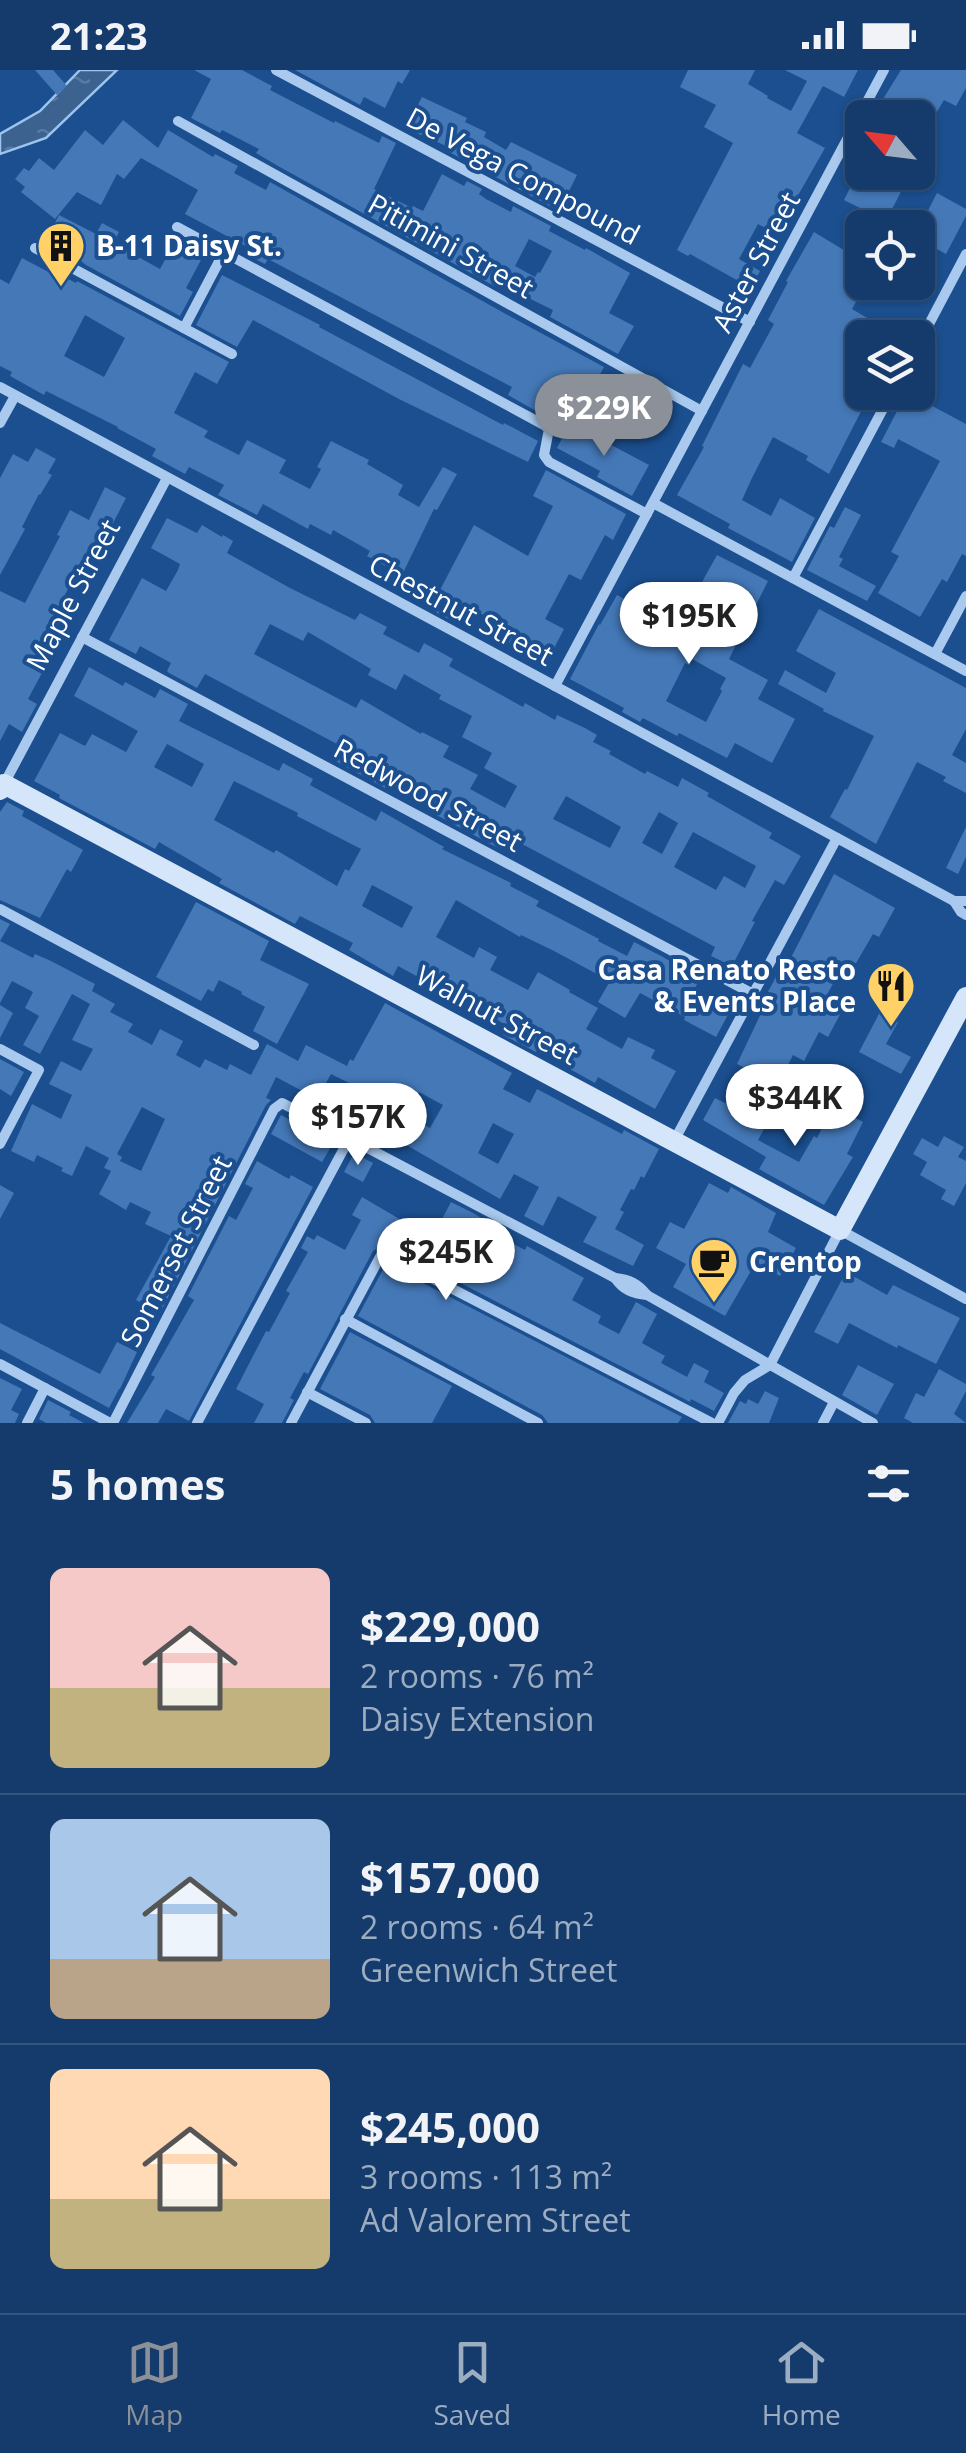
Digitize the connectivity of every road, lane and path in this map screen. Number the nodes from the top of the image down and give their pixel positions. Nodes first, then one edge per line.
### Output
1 (276, 70) edge
2 (884, 70) edge
3 (178, 122) dead end
4 (177, 227) dead end
5 (36, 248) dead end
6 (224, 252) junction
7 (966, 254) edge
8 (931, 320) edge
9 (750, 322) junction
10 (184, 328) junction
11 (232, 354) dead end
12 (0, 387) edge
13 (14, 396) junction
14 (882, 410) edge
15 (702, 411) junction
16 (0, 423) edge
17 (167, 478) junction
18 (650, 509) junction
19 (793, 578) junction
20 (966, 596) edge
21 (82, 637) junction
22 (935, 654) junction
23 (966, 671) edge
24 (555, 686) junction
25 (1, 786) edge
26 (837, 838) junction
27 (960, 901) edge
28 (0, 909) edge
29 (966, 914) edge
30 (753, 994) junction
31 (966, 996) edge
32 (254, 1045) dead end
33 (0, 1050) edge
34 (349, 1139) junction
35 (674, 1141) junction
36 (0, 1144) edge
37 (840, 1230) junction
38 (966, 1299) edge
39 (346, 1319) junction
40 (0, 1364) edge
41 (770, 1365) junction
42 (45, 1388) junction
43 (307, 1392) junction
44 (834, 1402) junction
45 (27, 1423) edge
46 (111, 1423) edge
47 (197, 1423) edge
48 (291, 1423) edge
49 (366, 1423) edge
50 (538, 1423) edge
51 (715, 1423) edge
52 (823, 1423) edge
53 (873, 1423) edge

1 - 9 street, De Vega Compound
2 - 9 street, Aster Street
3 - 15 street, Pitimini Street
4 - 6 street
5 - 10 street
6 - 10 street
6 - 18 street
7 - 8 street
9 - 15 street, Aster Street
10 - 11 street
12 - 13 street, Chestnut Street
13 - 16 street
13 - 17 street, Chestnut Street
14 - 19 street
15 - 18 street, Aster Street
17 - 21 street, Maple Street
17 - 24 street, Chestnut Street
18 - 19 street
18 - 24 street, Aster Street
19 - 22 street
20 - 22 street
21 - 25 street, Maple Street
21 - 30 street, Redwood Street
22 - 23 street
24 - 26 street, Chestnut Street
25 - 35 street, Walnut Street
26 - 27 street, Chestnut Street
26 - 30 street
27 - 29 street, Chestnut Street
28 - 32 street
30 - 35 street
31 - 37 street
33 - 36 street
34 - 41 street
34 - 46 street, Somerset Street
34 - 47 street
35 - 37 street, Walnut Street
37 - 38 street, Walnut Street
37 - 41 street
39 - 43 street
39 - 50 street
39 - 51 street
40 - 42 street
41 - 44 street
41 - 51 street
42 - 45 street
42 - 46 street
43 - 48 street
43 - 49 street
44 - 52 street
44 - 53 street

